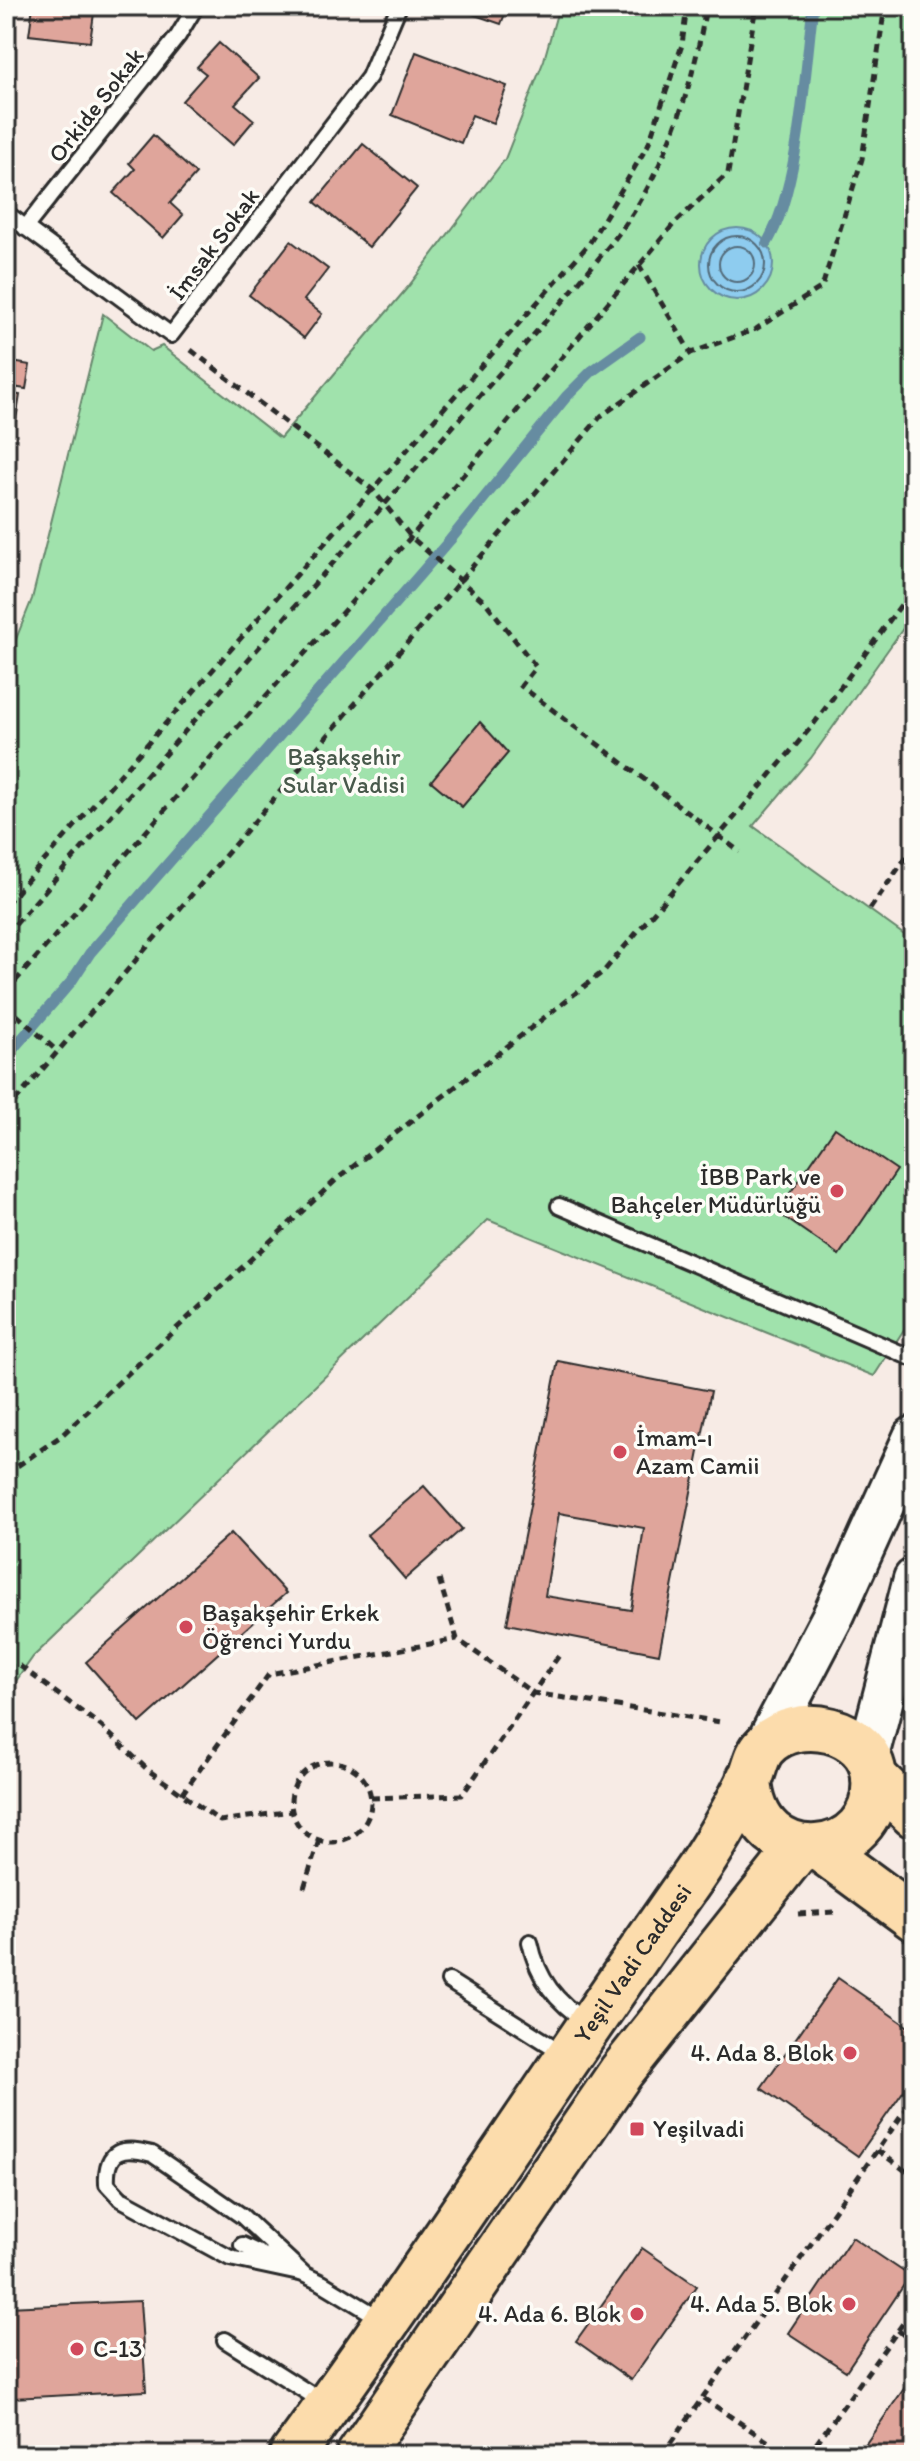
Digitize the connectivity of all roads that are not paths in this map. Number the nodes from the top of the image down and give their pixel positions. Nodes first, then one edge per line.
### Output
1 (196, 6) edge
2 (399, 6) edge
3 (6, 213) edge
4 (25, 228) junction
5 (559, 1206) dead end
6 (914, 1359) edge
7 (914, 1437) edge
8 (914, 1579) edge
9 (757, 1762) junction
10 (871, 1766) junction
11 (914, 1815) edge
12 (809, 1848) junction
13 (914, 1918) edge
14 (530, 1942) dead end
15 (449, 1981) dead end
16 (581, 2042) junction
17 (242, 2245) dead end
18 (304, 2274) junction
19 (387, 2323) junction
20 (225, 2340) dead end
21 (328, 2406) junction
22 (292, 2455) edge
23 (359, 2455) edge

1 - 4 lane, Orkide Sokak
2 - 4 lane, İmsak Sokak
3 - 4 lane, İmsak Sokak
5 - 6 lane
7 - 9 main road, Yeşil Vadi Caddesi
8 - 10 main road
9 - 10 main road
9 - 12 main road
9 - 16 main road, Yeşil Vadi Caddesi
10 - 11 main road
10 - 12 main road
12 - 13 main road
12 - 23 main road, Yeşil Vadi Caddesi
14 - 16 lane
15 - 16 lane
16 - 19 main road, Yeşil Vadi Caddesi
17 - 18 lane
18 - 18 lane, bridge
18 - 19 lane
19 - 21 main road, Yeşil Vadi Caddesi
20 - 21 lane
21 - 22 main road, Yeşil Vadi Caddesi

